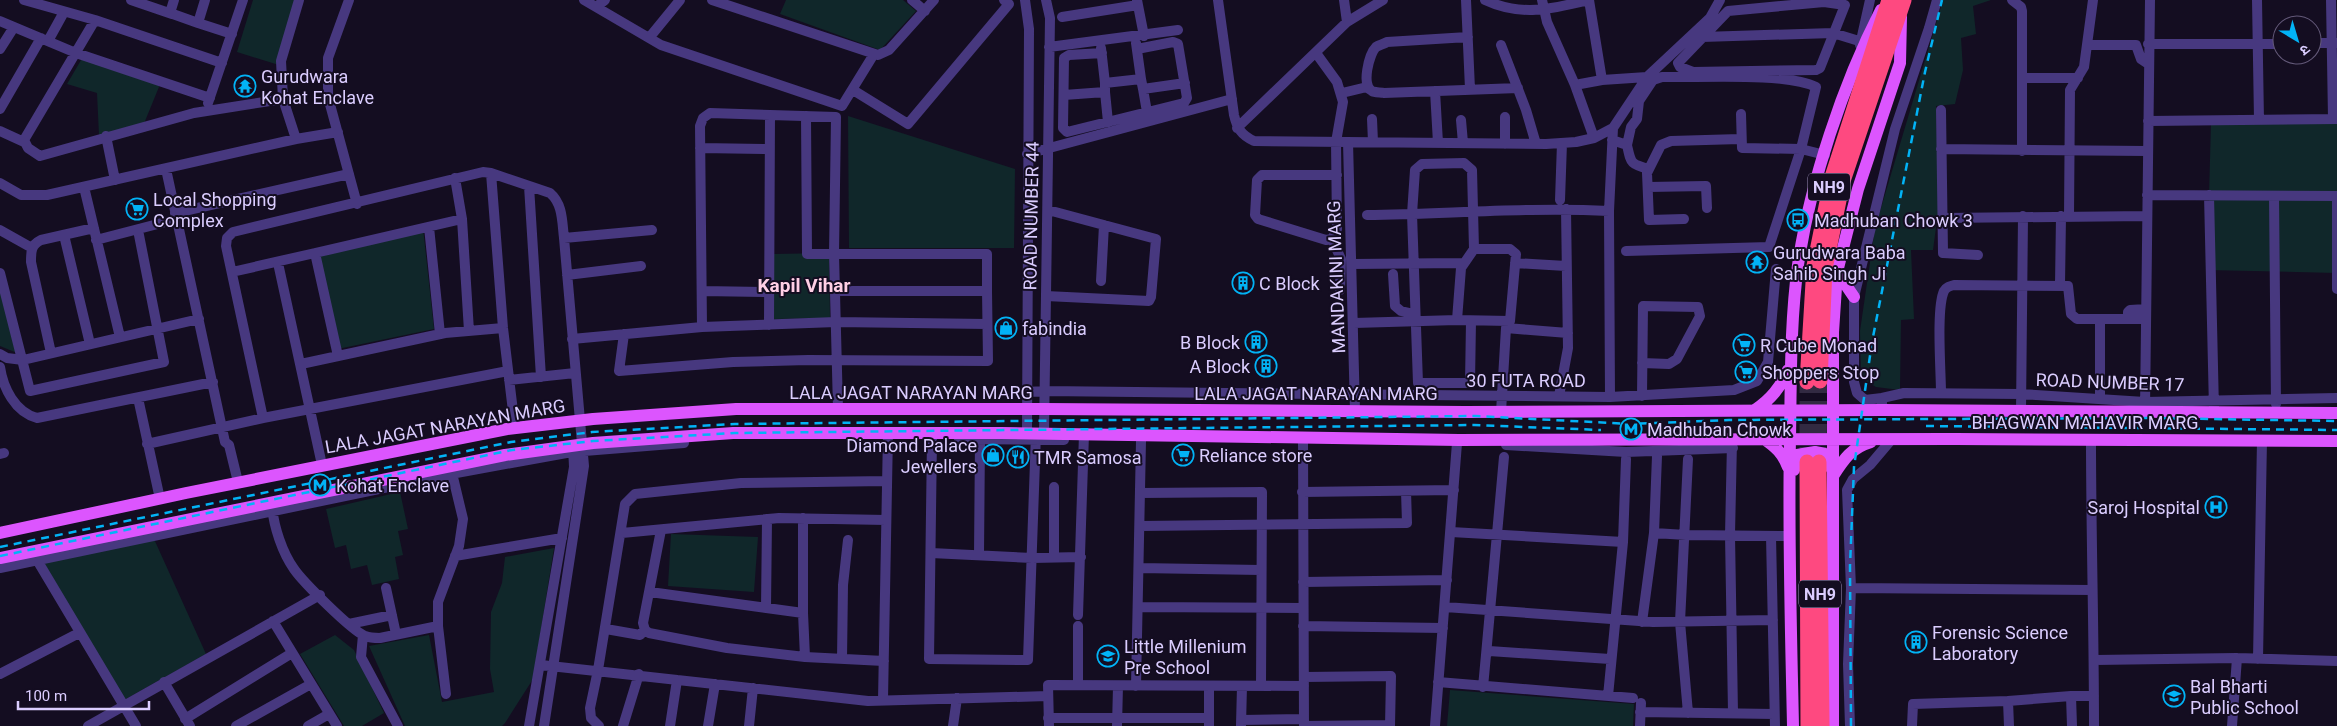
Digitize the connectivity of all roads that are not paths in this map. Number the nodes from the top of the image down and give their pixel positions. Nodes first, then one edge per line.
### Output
1 (24, 0) edge
2 (131, 0) edge
3 (174, 0) edge
4 (205, 0) edge
5 (243, 0) edge
6 (299, 0) edge
7 (349, 0) edge
8 (584, 0) edge
9 (605, 0) edge
10 (680, 0) edge
11 (712, 0) edge
12 (912, 0) edge
13 (934, 0) edge
14 (1004, 0) edge
15 (1025, 0) edge
16 (1046, 0) edge
17 (1218, 0) edge
18 (1344, 0) edge
19 (1383, 0) edge
20 (1466, 0) edge
21 (1485, 0) edge
22 (1542, 0) edge
23 (1589, 0) edge
24 (1720, 0) edge
25 (1870, 0) edge
26 (1937, 0) edge
27 (2012, 0) edge
28 (2093, 0) edge
29 (2150, 0) edge
30 (2257, 0) edge
31 (2331, 0) edge
32 (1895, 2) edge
33 (1138, 3) edge
34 (596, 7) junction
35 (925, 11) junction
36 (1544, 11) junction
37 (64, 12) junction
38 (172, 14) junction
39 (1062, 17) dead end
40 (96, 20) junction
41 (0, 21) edge
42 (1347, 22) junction
43 (198, 23) junction
44 (14, 27) junction
45 (1178, 30) dead end
46 (1704, 31) junction
47 (1833, 33) junction
48 (232, 34) junction
49 (1140, 36) junction
50 (1468, 37) junction
51 (650, 38) junction
52 (45, 40) junction
53 (1100, 41) junction
54 (2334, 43) edge
55 (2148, 44) junction
56 (2258, 44) junction
57 (2272, 44) edge
58 (1501, 45) dead end
59 (2087, 45) junction
60 (1860, 46) junction
61 (1050, 47) junction
62 (0, 49) edge
63 (1137, 49) junction
64 (1316, 52) junction
65 (76, 53) junction
66 (1102, 53) junction
67 (874, 54) junction
68 (222, 63) junction
69 (2148, 64) junction
70 (1647, 77) junction
71 (2022, 78) junction
72 (2078, 78) junction
73 (1602, 80) junction
74 (1185, 83) junction
75 (1142, 84) junction
76 (1575, 85) junction
77 (1367, 87) junction
78 (1105, 88) junction
79 (1518, 88) junction
80 (1470, 89) junction
81 (853, 90) junction
82 (1435, 91) junction
83 (1342, 93) junction
84 (1064, 95) junction
85 (210, 98) junction
86 (283, 99) junction
87 (1232, 99) junction
88 (0, 109) edge
89 (1941, 110) dead end
90 (205, 111) junction
91 (1147, 112) junction
92 (1741, 114) dead end
93 (770, 115) junction
94 (806, 116) junction
95 (1505, 117) dead end
96 (1372, 119) dead end
97 (2335, 119) edge
98 (1461, 120) dead end
99 (2259, 120) junction
100 (2148, 121) junction
101 (1108, 122) junction
102 (1237, 128) junction
103 (1613, 128) junction
104 (0, 131) edge
105 (338, 132) junction
106 (106, 136) junction
107 (1594, 138) junction
108 (296, 139) junction
109 (1740, 139) junction
110 (1612, 140) junction
111 (24, 142) junction
112 (1336, 142) junction
113 (1348, 142) junction
114 (1373, 142) junction
115 (1438, 143) junction
116 (1462, 143) junction
117 (1562, 143) junction
118 (1505, 144) junction
119 (1536, 144) junction
120 (1627, 145) junction
121 (700, 148) junction
122 (1049, 148) junction
123 (770, 149) junction
124 (1801, 149) junction
125 (1942, 149) junction
126 (2069, 150) junction
127 (2022, 151) junction
128 (2147, 151) junction
129 (1027, 154) junction
130 (1825, 155) junction
131 (166, 169) junction
132 (1649, 169) junction
133 (491, 173) junction
134 (349, 174) junction
135 (1337, 175) junction
136 (455, 178) junction
137 (116, 180) junction
138 (0, 183) edge
139 (529, 186) junction
140 (84, 187) junction
141 (1648, 187) junction
142 (2147, 195) junction
143 (2209, 196) junction
144 (2274, 196) junction
145 (2337, 196) edge
146 (357, 204) junction
147 (1563, 204) junction
148 (1707, 208) dead end
149 (1048, 210) junction
150 (1472, 210) junction
151 (1609, 211) junction
152 (1412, 214) junction
153 (1367, 215) dead end
154 (176, 216) junction
155 (1350, 216) junction
156 (2023, 216) junction
157 (2065, 216) junction
158 (2147, 216) junction
159 (1337, 217) junction
160 (1944, 218) junction
161 (462, 219) junction
162 (1684, 219) dead end
163 (1104, 225) junction
164 (429, 227) junction
165 (94, 228) junction
166 (0, 230) edge
167 (138, 230) junction
168 (652, 230) dead end
169 (64, 235) junction
170 (564, 238) junction
171 (96, 240) junction
172 (1332, 240) junction
173 (32, 248) junction
174 (1474, 248) junction
175 (1626, 252) dead end
176 (315, 253) junction
177 (834, 254) junction
178 (1978, 255) dead end
179 (278, 262) junction
180 (1413, 263) junction
181 (1462, 263) junction
182 (1352, 264) junction
183 (1516, 264) junction
184 (641, 266) dead end
185 (1566, 266) junction
186 (1776, 269) dead end
187 (232, 272) junction
188 (1837, 272) junction
189 (0, 273) edge
190 (1393, 274) dead end
191 (567, 275) junction
192 (1101, 281) dead end
193 (2022, 286) junction
194 (2060, 286) junction
195 (2337, 289) edge
196 (1340, 290) dead end
197 (702, 291) junction
198 (835, 291) junction
199 (987, 291) junction
200 (769, 292) junction
201 (1046, 296) junction
202 (1854, 297) junction
203 (2146, 314) junction
204 (1414, 318) junction
205 (198, 319) junction
206 (1457, 320) junction
207 (2100, 320) junction
208 (1471, 321) junction
209 (836, 322) junction
210 (1354, 323) junction
211 (987, 324) junction
212 (769, 325) junction
213 (1508, 325) junction
214 (702, 327) junction
215 (158, 328) junction
216 (503, 328) junction
217 (469, 331) junction
218 (1568, 333) junction
219 (440, 334) junction
220 (624, 334) junction
221 (120, 337) junction
222 (572, 339) junction
223 (90, 344) junction
224 (51, 353) junction
225 (0, 354) edge
226 (338, 356) junction
227 (23, 360) junction
228 (837, 362) junction
229 (1642, 363) junction
230 (301, 364) junction
231 (1791, 364) junction
232 (0, 367) edge
233 (575, 373) junction
234 (508, 375) junction
235 (540, 377) junction
236 (1813, 381) tunnel mouth
237 (213, 382) junction
238 (1044, 391) junction
239 (1027, 392) junction
240 (1941, 393) junction
241 (2021, 394) junction
242 (1355, 396) junction
243 (1501, 396) junction
244 (1559, 396) junction
245 (1642, 396) junction
246 (1610, 397) junction
247 (138, 398) junction
248 (2100, 399) junction
249 (2276, 399) junction
250 (2337, 399) edge
251 (1882, 404) junction
252 (2145, 407) junction
253 (2214, 407) junction
254 (311, 409) junction
255 (838, 409) junction
256 (1027, 409) junction
257 (1044, 409) junction
258 (1755, 410) junction
259 (1790, 410) junction
260 (1833, 410) junction
261 (1355, 411) junction
262 (1501, 412) junction
263 (2021, 412) junction
264 (2277, 413) junction
265 (2336, 413) edge
266 (263, 418) junction
267 (579, 420) junction
268 (222, 428) junction
269 (515, 428) junction
270 (1036, 435) junction
271 (888, 436) junction
272 (1084, 437) junction
273 (932, 439) junction
274 (980, 439) junction
275 (1764, 439) junction
276 (1790, 439) junction
277 (1833, 439) junction
278 (1886, 439) junction
279 (2091, 439) junction
280 (1302, 440) junction
281 (2262, 440) junction
282 (1141, 441) junction
283 (1458, 441) junction
284 (2337, 441) edge
285 (147, 444) junction
286 (1732, 444) junction
287 (578, 448) junction
288 (1657, 456) dead end
289 (1504, 457) dead end
290 (1626, 459) dead end
291 (1688, 459) dead end
292 (322, 465) junction
293 (451, 470) junction
294 (1788, 470) junction
295 (1833, 476) junction
296 (887, 481) junction
297 (234, 483) junction
298 (1054, 487) dead end
299 (1454, 490) junction
300 (1406, 491) junction
301 (1302, 492) junction
302 (1140, 493) junction
303 (160, 499) junction
304 (272, 507) junction
305 (803, 518) junction
306 (767, 519) junction
307 (886, 520) junction
308 (1302, 524) junction
309 (1262, 525) junction
310 (1140, 526) junction
311 (661, 530) junction
312 (1451, 532) junction
313 (0, 533) edge
314 (1654, 533) junction
315 (622, 534) junction
316 (1498, 534) junction
317 (1686, 535) junction
318 (1730, 535) junction
319 (1771, 536) junction
320 (1788, 536) junction
321 (562, 538) junction
322 (848, 540) dead end
323 (1623, 542) junction
324 (930, 553) junction
325 (979, 555) junction
326 (34, 556) junction
327 (455, 556) junction
328 (0, 558) edge
329 (1032, 558) junction
330 (1054, 558) junction
331 (1081, 558) junction
332 (0, 568) edge
333 (1139, 568) junction
334 (1261, 570) junction
335 (1447, 580) junction
336 (1303, 582) junction
337 (386, 588) dead end
338 (1851, 588) junction
339 (2092, 590) junction
340 (650, 592) junction
341 (320, 595) junction
342 (1138, 607) junction
343 (1445, 607) junction
344 (766, 608) junction
345 (1262, 608) junction
346 (1304, 608) junction
347 (1490, 610) junction
348 (803, 613) junction
349 (1791, 613) junction
350 (1078, 614) dead end
351 (392, 615) junction
352 (1616, 620) junction
353 (1773, 620) junction
354 (273, 621) junction
355 (1733, 621) junction
356 (1642, 622) junction
357 (1680, 622) junction
358 (349, 624) junction
359 (438, 626) junction
360 (1078, 626) dead end
361 (1304, 626) junction
362 (1443, 628) junction
363 (606, 629) junction
364 (644, 630) junction
365 (79, 633) junction
366 (396, 634) junction
367 (363, 635) junction
368 (292, 653) junction
369 (1486, 655) junction
370 (805, 657) junction
371 (2237, 658) junction
372 (842, 659) junction
373 (1610, 659) junction
374 (2258, 659) junction
375 (2095, 660) junction
376 (884, 661) junction
377 (2337, 661) edge
378 (541, 665) junction
379 (552, 666) junction
380 (598, 670) junction
381 (0, 674) edge
382 (639, 674) junction
383 (677, 680) junction
384 (1304, 681) junction
385 (164, 682) junction
386 (1438, 682) junction
387 (311, 684) junction
388 (715, 684) junction
389 (1078, 685) junction
390 (1118, 686) junction
391 (1136, 686) junction
392 (1209, 686) junction
393 (1242, 686) junction
394 (1261, 686) junction
395 (1483, 686) junction
396 (753, 688) junction
397 (446, 694) dead end
398 (1048, 696) junction
399 (1608, 696) junction
400 (2070, 696) junction
401 (2094, 696) junction
402 (958, 698) junction
403 (882, 700) junction
404 (2008, 701) junction
405 (1638, 704) junction
406 (123, 705) junction
407 (1688, 712) junction
408 (330, 714) junction
409 (1733, 714) junction
410 (1774, 714) junction
411 (1304, 719) junction
412 (188, 722) edge
413 (1049, 722) edge
414 (1117, 722) edge
415 (1209, 722) edge
416 (1241, 723) edge
417 (88, 726) edge
418 (136, 726) edge
419 (236, 726) edge
420 (308, 726) edge
421 (337, 726) edge
422 (398, 726) edge
423 (529, 726) edge
424 (544, 726) edge
425 (599, 726) edge
426 (623, 726) edge
427 (670, 726) edge
428 (708, 726) edge
429 (749, 726) edge
430 (953, 726) edge
431 (1390, 726) edge
432 (1435, 726) edge
433 (1640, 726) edge
434 (1775, 726) edge
435 (1792, 726) edge
436 (1808, 726) edge
437 (1822, 726) edge
438 (1833, 726) edge
439 (1850, 726) edge
440 (1912, 726) edge
441 (2009, 726) edge
442 (2072, 726) edge
443 (2094, 726) edge
444 (2232, 726) edge

1 - 37 street
2 - 38 street
3 - 38 street
4 - 43 street
5 - 48 street
6 - 86 street
7 - 105 street
8 - 34 street
9 - 34 street
10 - 51 street
11 - 67 street
12 - 35 street
13 - 35 street
14 - 81 street
15 - 129 street, ROAD NUMBER 44
16 - 61 street, ROAD NUMBER 44
17 - 87 street
18 - 42 street
19 - 42 street
20 - 50 street
21 - 36 street
22 - 36 street
23 - 36 street
23 - 73 street
24 - 46 street
25 - 60 street
26 - 202 street, ROAD NUMBER 17
27 - 71 street
28 - 59 street
29 - 55 street
30 - 56 street
31 - 54 street
32 - 60 main road
32 - 188 main road
32 - 236 highway
33 - 39 street
33 - 49 street
34 - 51 street
35 - 67 street
36 - 76 street
37 - 40 street
37 - 52 street
38 - 43 street
40 - 65 street
40 - 68 street
41 - 44 street
42 - 64 street
43 - 48 street
44 - 52 street
44 - 62 street
45 - 49 street
46 - 47 street
46 - 47 street
46 - 47 street
46 - 70 street
47 - 60 street
48 - 68 street
49 - 53 street
49 - 63 street
50 - 77 street
50 - 80 street
51 - 81 street
52 - 65 street
52 - 88 street
53 - 61 street
53 - 66 street
54 - 97 street
55 - 56 street
55 - 69 street
56 - 57 street
56 - 99 street
58 - 79 street
59 - 69 street
59 - 72 street
60 - 130 main road
61 - 122 street, ROAD NUMBER 44
63 - 74 street
63 - 75 street
64 - 83 street
64 - 102 street
65 - 85 street
65 - 111 street
66 - 78 street
66 - 84 street
67 - 81 street
68 - 85 street
69 - 100 street
70 - 73 street
70 - 103 street
71 - 72 street
71 - 127 street
72 - 126 street
73 - 76 street
74 - 75 street
74 - 91 street
75 - 78 street
75 - 91 street
76 - 107 street
77 - 82 street
77 - 83 street
78 - 84 street
78 - 101 street
79 - 80 street
79 - 119 street
80 - 82 street
82 - 115 street
83 - 112 street
84 - 101 street
85 - 90 street
86 - 90 street
86 - 108 street
87 - 102 street
87 - 122 street
89 - 125 street
90 - 106 street
91 - 101 street
92 - 109 street
93 - 94 street
93 - 121 street
93 - 123 street
94 - 177 street
94 - 177 street
95 - 118 street
96 - 114 street
97 - 99 street
98 - 116 street
99 - 100 street
100 - 128 street
102 - 112 street
103 - 107 street
103 - 110 street
104 - 111 street
105 - 108 street
105 - 134 street
106 - 111 street
106 - 137 street
107 - 117 street
108 - 131 street
109 - 124 street
109 - 132 street
110 - 120 street
110 - 151 street
112 - 113 street
112 - 135 street
113 - 114 street
113 - 155 street, MANDAKINI MARG
114 - 115 street
115 - 116 street
116 - 118 street
117 - 119 street
117 - 147 street
118 - 119 street
120 - 124 street
120 - 132 street
121 - 123 street
121 - 197 street
122 - 129 street
122 - 149 street, ROAD NUMBER 44
123 - 200 street
124 - 130 street
124 - 175 street
125 - 127 street
125 - 160 street
126 - 127 street
126 - 128 street
126 - 157 street
128 - 142 street
129 - 239 street, ROAD NUMBER 44
130 - 231 main road
131 - 137 street
131 - 154 street
132 - 141 street
133 - 136 street
133 - 139 street
133 - 216 street
134 - 146 street
134 - 154 street
135 - 159 street
135 - 172 street
136 - 146 street
136 - 161 street
137 - 140 street
138 - 140 street
139 - 170 street
139 - 235 street
140 - 165 street
141 - 148 street
141 - 162 street
142 - 143 street
142 - 158 street
143 - 144 street
143 - 253 street
144 - 145 street
144 - 249 street
145 - 195 street
146 - 187 street
147 - 150 street
147 - 151 street
147 - 185 street
149 - 163 street
149 - 201 street, ROAD NUMBER 44
150 - 152 street
150 - 152 street
150 - 174 street
151 - 246 street
152 - 153 street
152 - 180 street
154 - 167 street
154 - 205 street
155 - 159 street
155 - 182 street, MANDAKINI MARG
156 - 157 street
156 - 160 street
156 - 193 street
157 - 158 street
157 - 194 street
158 - 203 street
159 - 172 street
160 - 178 street
161 - 164 street
161 - 217 street
163 - 192 street
163 - 201 street
164 - 176 street
164 - 219 street
165 - 169 street
165 - 171 street
166 - 173 street
167 - 171 street
167 - 215 street
168 - 170 street
169 - 173 street
169 - 223 street
170 - 191 street
171 - 221 street
172 - 196 street
173 - 224 street
174 - 181 street
174 - 183 street
176 - 179 street
176 - 226 street
177 - 198 street
177 - 199 street
179 - 187 street
179 - 230 street
180 - 181 street
180 - 182 street
180 - 204 street
181 - 206 street
182 - 210 street, MANDAKINI MARG
183 - 185 street
183 - 213 street
184 - 191 street
185 - 218 street
186 - 245 street, 30 FUTA ROAD
187 - 266 street
188 - 202 main road
188 - 260 main road
189 - 227 street
190 - 204 street
191 - 222 street
193 - 194 street
193 - 240 street
193 - 241 street
194 - 207 street
197 - 200 street
197 - 214 street
198 - 199 street
198 - 209 street
199 - 211 street
200 - 212 street
201 - 238 street, ROAD NUMBER 44
202 - 251 street, ROAD NUMBER 17
203 - 207 street
203 - 252 street
204 - 206 street
204 - 208 street
204 - 210 street
205 - 215 street
205 - 237 street
206 - 208 street
207 - 248 street
208 - 213 street
209 - 211 street
209 - 212 street
209 - 228 street
210 - 242 street, MANDAKINI MARG
211 - 228 street
212 - 214 street
213 - 218 street
213 - 243 street
214 - 220 street
215 - 221 street
215 - 227 street
216 - 217 street
216 - 234 street
217 - 219 street
218 - 244 street
219 - 226 street
220 - 222 street
220 - 228 street
221 - 223 street
222 - 233 street
223 - 224 street
224 - 227 street
225 - 227 street
226 - 230 street
228 - 255 street
229 - 229 street
229 - 245 street
230 - 254 street
231 - 258 main road
231 - 259 main road
232 - 247 street
233 - 235 street
233 - 267 street
234 - 235 street
234 - 254 street
234 - 269 street
237 - 247 street
237 - 268 street
238 - 239 street, 30 FUTA ROAD
238 - 242 street, 30 FUTA ROAD
238 - 257 street, ROAD NUMBER 44
239 - 256 street, ROAD NUMBER 44
240 - 241 street, ROAD NUMBER 17
240 - 251 street, ROAD NUMBER 17
241 - 248 street, ROAD NUMBER 17
241 - 263 street
242 - 243 street, 30 FUTA ROAD
242 - 261 street, MANDAKINI MARG
243 - 244 street, 30 FUTA ROAD
243 - 262 street
244 - 246 street, 30 FUTA ROAD
245 - 246 street, 30 FUTA ROAD
247 - 285 street
248 - 252 street, ROAD NUMBER 17
249 - 250 street
249 - 253 street
249 - 264 street
250 - 265 street
251 - 260 main road, BHAGWAN MAHAVIR MARG
251 - 263 main road, BHAGWAN MAHAVIR MARG
252 - 253 main road, BHAGWAN MAHAVIR MARG
252 - 263 main road, BHAGWAN MAHAVIR MARG
253 - 264 main road, BHAGWAN MAHAVIR MARG
254 - 266 street
254 - 292 street
255 - 256 main road, LALA JAGAT NARAYAN MARG
255 - 267 main road, LALA JAGAT NARAYAN MARG
256 - 257 main road, LALA JAGAT NARAYAN MARG
256 - 270 street, ROAD NUMBER 44
257 - 261 main road, LALA JAGAT NARAYAN MARG
257 - 270 street, ROAD NUMBER 44
258 - 259 main road, LALA JAGAT NARAYAN MARG
258 - 262 main road, LALA JAGAT NARAYAN MARG
259 - 260 main road, LALA JAGAT NARAYAN MARG
259 - 276 main road
260 - 277 main road
261 - 262 main road, LALA JAGAT NARAYAN MARG
264 - 265 main road, BHAGWAN MAHAVIR MARG
266 - 268 street
267 - 269 main road, LALA JAGAT NARAYAN MARG
267 - 287 street
268 - 285 street
268 - 297 street
269 - 292 main road, LALA JAGAT NARAYAN MARG
270 - 271 main road
270 - 272 main road
270 - 274 street
270 - 329 street
271 - 273 street
271 - 287 main road
271 - 296 street
272 - 280 main road
272 - 282 street
272 - 331 street
273 - 274 street
273 - 324 street
274 - 325 street
275 - 276 main road
275 - 286 main road
275 - 294 main road
276 - 277 main road
276 - 294 main road
277 - 278 main road, BHAGWAN MAHAVIR MARG
277 - 295 main road
278 - 279 main road, BHAGWAN MAHAVIR MARG
278 - 295 main road
278 - 338 street
279 - 281 main road, BHAGWAN MAHAVIR MARG
279 - 339 street
280 - 282 street
280 - 283 main road
280 - 301 street
281 - 284 main road, BHAGWAN MAHAVIR MARG
281 - 374 street
282 - 302 street
283 - 286 main road
283 - 299 street
285 - 303 street
286 - 318 street
287 - 293 main road
287 - 321 street
287 - 379 street
288 - 314 street
289 - 316 street
290 - 323 street
291 - 317 street
292 - 297 main road, LALA JAGAT NARAYAN MARG
293 - 304 main road
293 - 327 street
294 - 320 main road
295 - 349 main road
295 - 438 main road
296 - 307 street
296 - 315 street
297 - 303 main road, LALA JAGAT NARAYAN MARG
298 - 330 street
299 - 300 street
299 - 312 street
300 - 301 street
300 - 308 street
301 - 308 street
302 - 309 street
302 - 310 street
303 - 313 main road, LALA JAGAT NARAYAN MARG
304 - 326 main road
304 - 341 street
305 - 306 street
305 - 307 street
305 - 348 street
306 - 311 street
306 - 344 street
307 - 376 street
308 - 309 street
308 - 336 street
309 - 310 street
309 - 334 street
310 - 333 street
311 - 315 street
311 - 340 street
312 - 316 street
312 - 335 street
314 - 317 street
314 - 356 street
315 - 363 street
316 - 323 street
316 - 347 street
317 - 318 street
317 - 357 street
318 - 319 street
318 - 355 street
319 - 320 street
319 - 353 street
320 - 349 main road
321 - 327 street
321 - 378 street
322 - 372 street
323 - 352 street
324 - 325 street
324 - 329 street
325 - 329 street
326 - 328 main road
326 - 332 street
326 - 365 street
327 - 359 street
329 - 330 street
330 - 331 street
331 - 350 street
333 - 334 street
333 - 342 street
334 - 345 street
335 - 336 street
335 - 343 street
336 - 346 street
337 - 351 street
338 - 339 street
338 - 439 street
339 - 375 street
340 - 344 street
340 - 364 street
341 - 354 street
341 - 358 street
342 - 345 street
342 - 391 street
343 - 347 street
343 - 362 street
344 - 348 street
345 - 346 street
345 - 394 street
346 - 361 street
347 - 352 street
347 - 369 street
348 - 370 street
349 - 435 main road
351 - 358 street
351 - 366 street
352 - 356 street
352 - 373 street
353 - 355 street
353 - 410 street
354 - 368 street
354 - 385 street
355 - 357 street
355 - 409 street
356 - 357 street
357 - 407 street
358 - 367 street
359 - 366 street
359 - 397 street
360 - 389 street
361 - 362 street
361 - 384 street
362 - 386 street
363 - 364 street
363 - 380 street
364 - 370 street
365 - 381 street
365 - 406 street
366 - 367 street
367 - 422 street
368 - 387 street
368 - 412 street
369 - 373 street
369 - 395 street
370 - 372 street
371 - 374 street
371 - 375 street
371 - 444 street
372 - 376 street
373 - 399 street
374 - 377 street
375 - 401 street
376 - 403 street
378 - 379 street
378 - 423 street
379 - 380 street
379 - 424 street
380 - 382 street
380 - 425 street
382 - 383 street
382 - 426 street
383 - 388 street
383 - 427 street
384 - 394 street
384 - 411 street
384 - 431 street
385 - 406 street
385 - 412 street
386 - 395 street
386 - 432 street
387 - 408 street
387 - 419 street
388 - 396 street
388 - 428 street
389 - 390 street
389 - 398 street
390 - 391 street
390 - 414 street
391 - 392 street
392 - 393 street
392 - 415 street
393 - 394 street
393 - 416 street
395 - 399 street
396 - 403 street
396 - 429 street
398 - 402 street
398 - 413 street
399 - 405 street
400 - 401 street
400 - 404 street
400 - 442 street
401 - 443 street
402 - 403 street
402 - 430 street
404 - 440 street
404 - 441 street
405 - 407 street
405 - 433 street
406 - 417 street
406 - 418 street
407 - 409 street
408 - 420 street
408 - 421 street
409 - 410 street
410 - 434 street
411 - 416 street
411 - 431 street
413 - 414 street
414 - 415 street
436 - 437 highway, NH9

